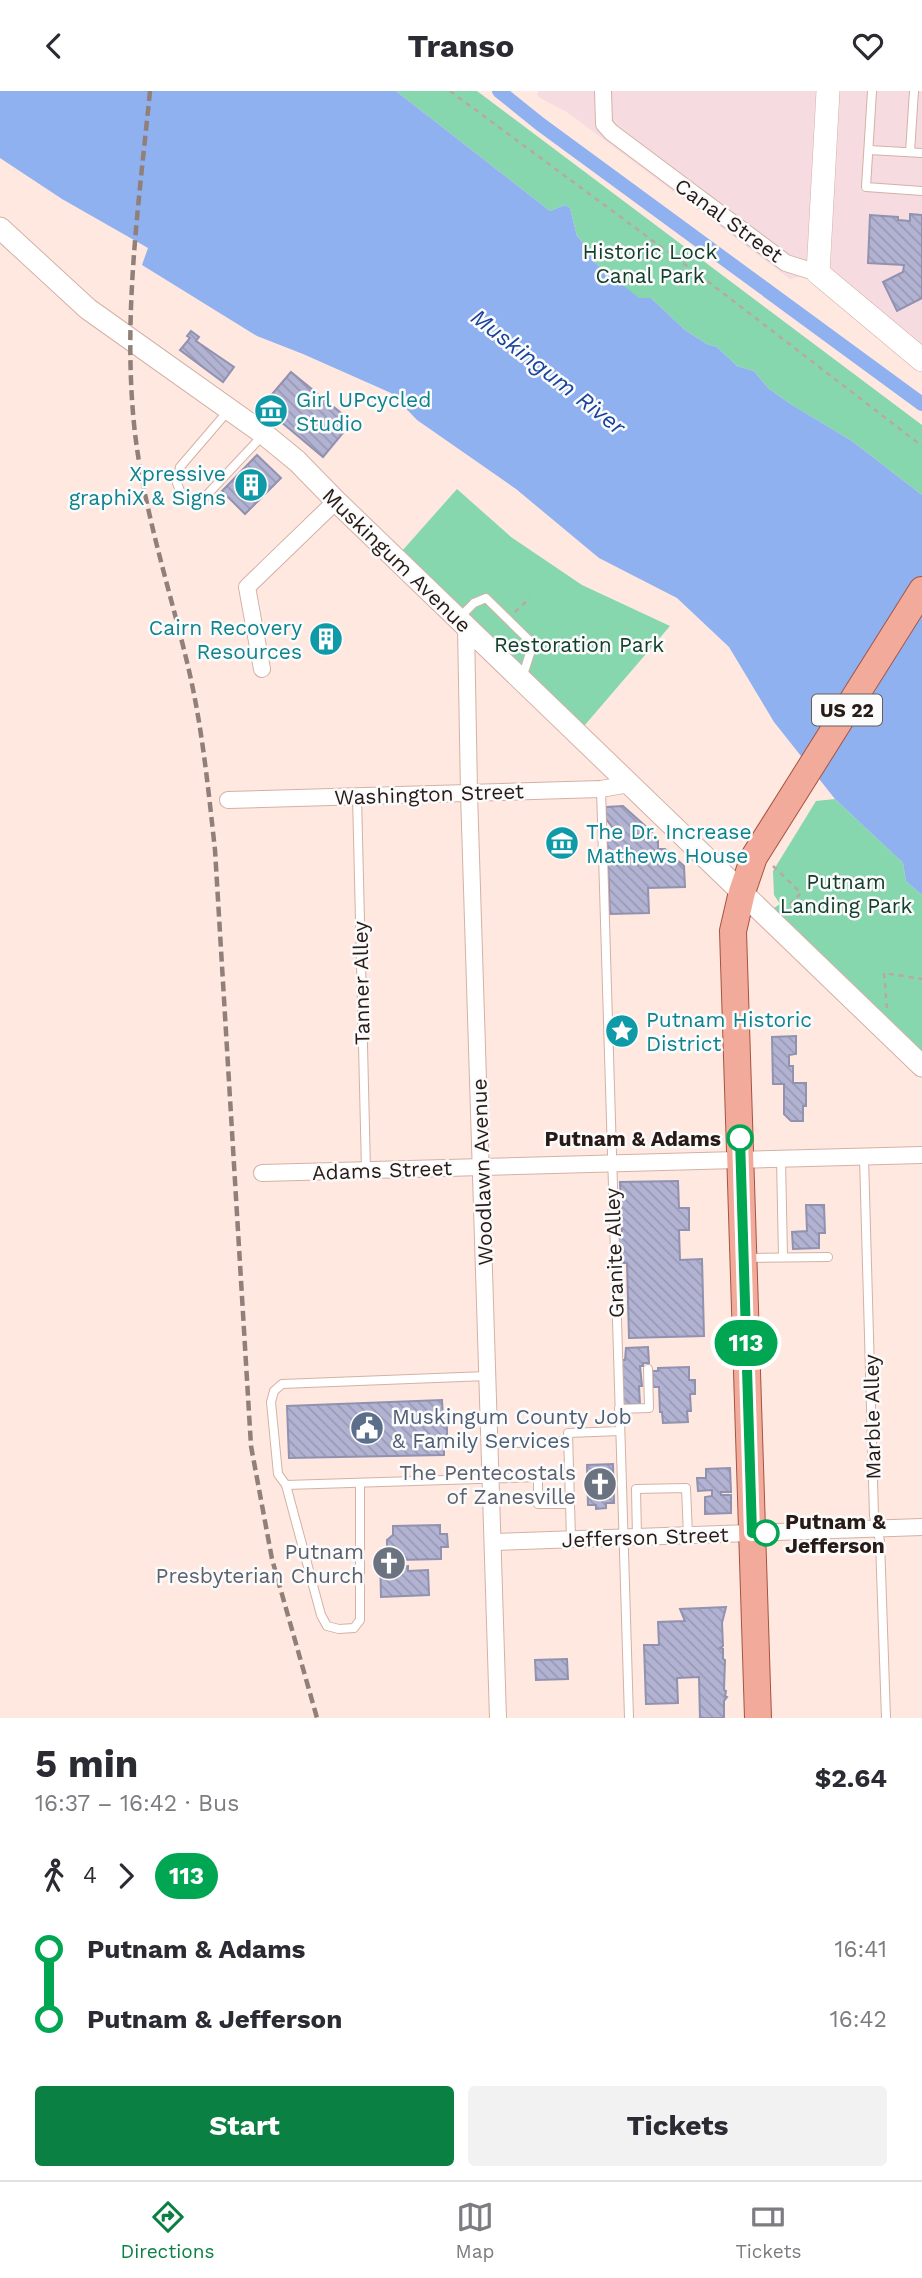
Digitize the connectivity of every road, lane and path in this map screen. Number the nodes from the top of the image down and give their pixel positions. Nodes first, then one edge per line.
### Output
1 (450, 91) edge
2 (603, 91) edge
3 (828, 91) edge
4 (872, 91) edge
5 (914, 91) edge
6 (869, 150) junction
7 (910, 152) junction
8 (922, 153) edge
9 (922, 191) edge
10 (0, 228) edge
11 (818, 273) junction
12 (922, 360) edge
13 (230, 408) junction
14 (264, 434) junction
15 (922, 446) edge
16 (336, 501) junction
17 (922, 590) edge
18 (530, 598) dead end
19 (508, 619) junction
20 (462, 622) junction
21 (262, 669) dead end
22 (522, 680) junction
23 (629, 784) junction
24 (601, 789) junction
25 (469, 793) junction
26 (357, 796) junction
27 (228, 800) dead end
28 (774, 866) dead end
29 (741, 892) junction
30 (783, 911) dead end
31 (922, 979) edge
32 (887, 1011) dead end
33 (922, 1066) edge
34 (922, 1155) edge
35 (864, 1157) junction
36 (781, 1159) junction
37 (740, 1160) junction
38 (612, 1164) junction
39 (482, 1168) junction
40 (366, 1170) junction
41 (262, 1173) dead end
42 (783, 1257) junction
43 (828, 1257) dead end
44 (743, 1258) junction
45 (648, 1370) dead end
46 (487, 1376) junction
47 (619, 1409) junction
48 (620, 1431) junction
49 (568, 1441) junction
50 (489, 1444) junction
51 (491, 1478) junction
52 (360, 1483) junction
53 (286, 1485) junction
54 (570, 1504) junction
55 (922, 1527) edge
56 (877, 1529) junction
57 (752, 1533) junction
58 (688, 1535) junction
59 (630, 1537) junction
60 (571, 1539) junction
61 (493, 1542) junction
62 (498, 1718) edge
63 (629, 1718) edge
64 (758, 1718) edge
65 (886, 1718) edge

1 - 15 path
2 - 11 street, Canal Street
3 - 11 main road
4 - 6 lane
5 - 7 lane
6 - 7 lane
6 - 9 lane
7 - 8 lane
10 - 13 street, Muskingum Avenue
11 - 12 main road, Canal Street
13 - 14 street, Muskingum Avenue
13 - 14 lane
14 - 16 street, Muskingum Avenue
16 - 20 street, Muskingum Avenue
16 - 21 street
17 - 29 main road, US 22
18 - 19 path
19 - 20 lane
19 - 22 lane
20 - 22 street, Muskingum Avenue
20 - 25 street, Woodlawn Avenue
22 - 23 street, Muskingum Avenue
23 - 24 street, Washington Street
23 - 29 street, Muskingum Avenue
24 - 25 street, Washington Street
24 - 38 lane, Granite Alley
25 - 26 street, Washington Street
25 - 39 street, Woodlawn Avenue
26 - 27 street, Washington Street
26 - 40 lane, Tanner Alley
28 - 30 path
29 - 33 street, Muskingum Avenue
29 - 37 main road, US 22
31 - 32 path
34 - 35 street, Adams Street
35 - 36 street, Adams Street
35 - 56 lane, Marble Alley
36 - 37 street, Adams Street
36 - 42 lane
37 - 38 street, Adams Street
37 - 44 main road, US 22
38 - 39 street, Adams Street
38 - 47 lane, Granite Alley
39 - 40 street, Adams Street
39 - 46 street, Woodlawn Avenue
40 - 41 street, Adams Street
42 - 43 lane
42 - 44 lane
44 - 57 main road, US 22
45 - 47 lane
46 - 50 street, Woodlawn Avenue
46 - 53 lane
47 - 48 lane, Granite Alley
48 - 49 lane
48 - 59 lane, Granite Alley
49 - 50 lane
49 - 54 lane
50 - 51 street, Woodlawn Avenue
51 - 52 lane
51 - 54 lane
51 - 61 street, Woodlawn Avenue
52 - 53 lane
52 - 53 lane
54 - 60 lane
55 - 56 street, Jefferson Street
56 - 57 street, Jefferson Street
56 - 65 lane, Marble Alley
57 - 58 street, Jefferson Street
57 - 64 main road, US 22
58 - 59 street, Jefferson Street
58 - 59 lane
59 - 60 street, Jefferson Street
59 - 63 lane, Granite Alley
60 - 61 street, Jefferson Street
61 - 62 street, Woodlawn Avenue

